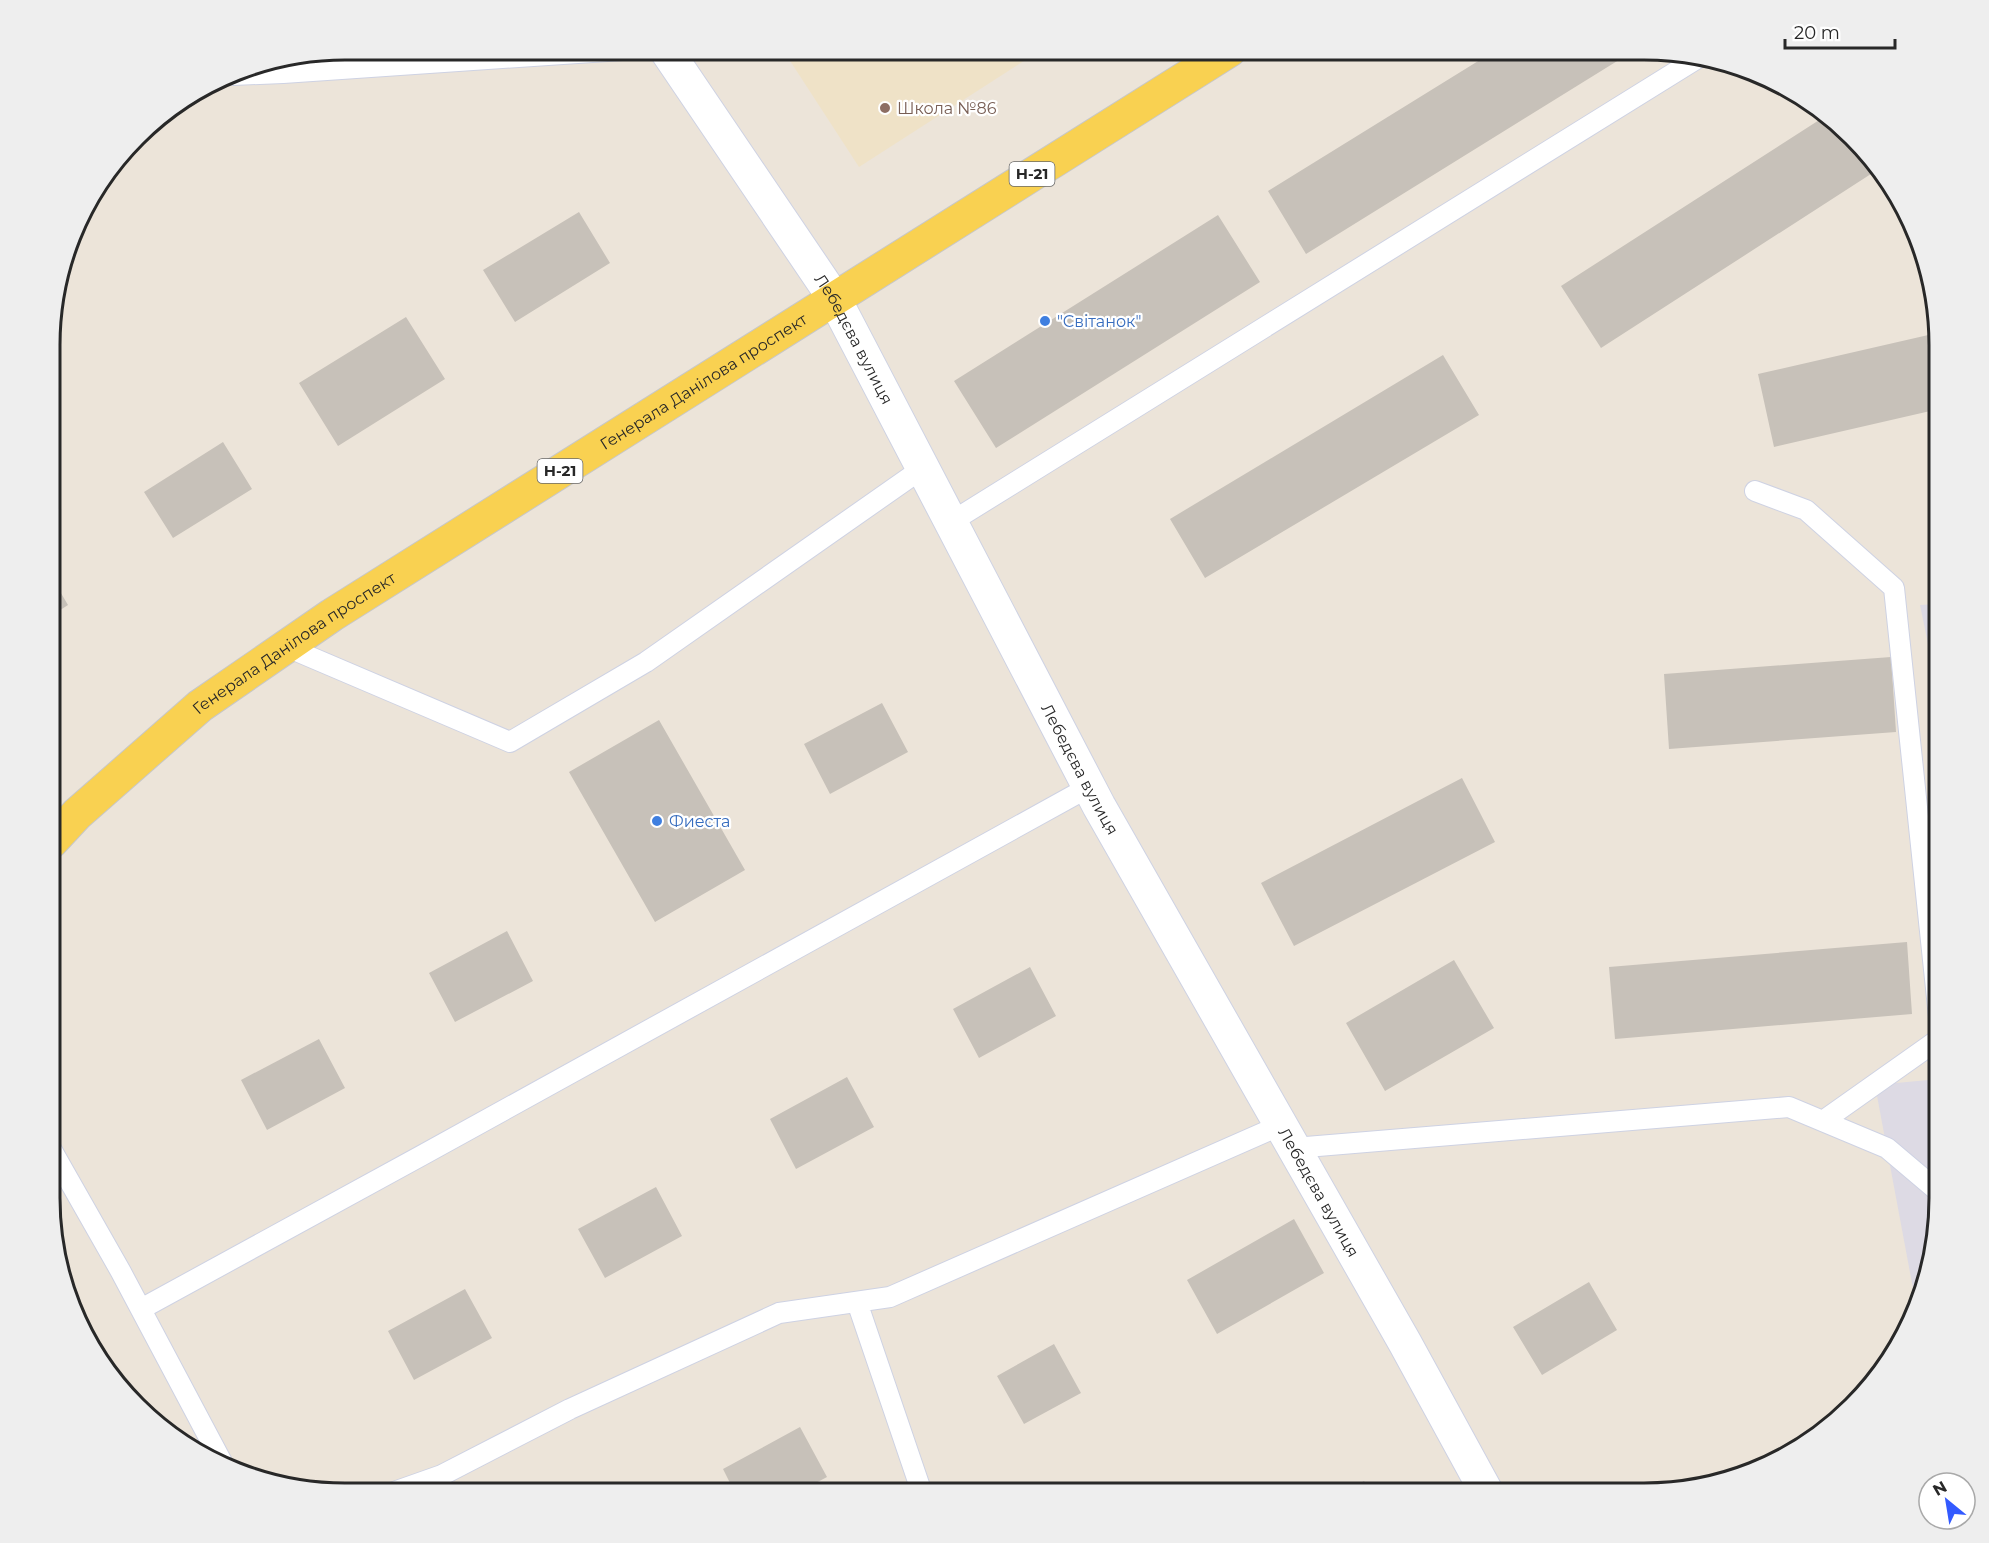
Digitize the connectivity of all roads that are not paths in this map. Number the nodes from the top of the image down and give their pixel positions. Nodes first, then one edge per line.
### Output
1 (473, 60) edge
2 (673, 60) edge
3 (1214, 60) edge
4 (1690, 63) edge
5 (257, 74) edge
6 (834, 298) junction
7 (923, 468) junction
8 (1755, 491) dead end
9 (951, 522) junction
10 (287, 647) junction
11 (1089, 787) junction
12 (60, 832) edge
13 (1929, 922) edge
14 (1929, 1046) edge
15 (1823, 1121) junction
16 (1287, 1136) junction
17 (60, 1165) edge
18 (1929, 1184) edge
19 (857, 1302) junction
20 (141, 1309) junction
21 (217, 1453) edge
22 (418, 1483) edge
23 (919, 1483) edge
24 (1482, 1483) edge

1 - 5 lane
2 - 6 street, Лебедєва вулиця
3 - 6 main road, Генерала Данілова проспект / Н-21
4 - 9 lane
6 - 7 street, Лебедєва вулиця
6 - 10 main road, Генерала Данілова проспект / Н-21
7 - 9 street, Лебедєва вулиця
7 - 10 lane
8 - 13 lane
9 - 11 street, Лебедєва вулиця
10 - 12 main road, Генерала Данілова проспект / Н-21
11 - 16 street, Лебедєва вулиця
11 - 20 lane
14 - 15 lane
15 - 16 lane
15 - 18 lane
16 - 19 lane
16 - 24 street, Лебедєва вулиця
17 - 20 lane
19 - 22 lane
19 - 23 lane
20 - 21 lane

